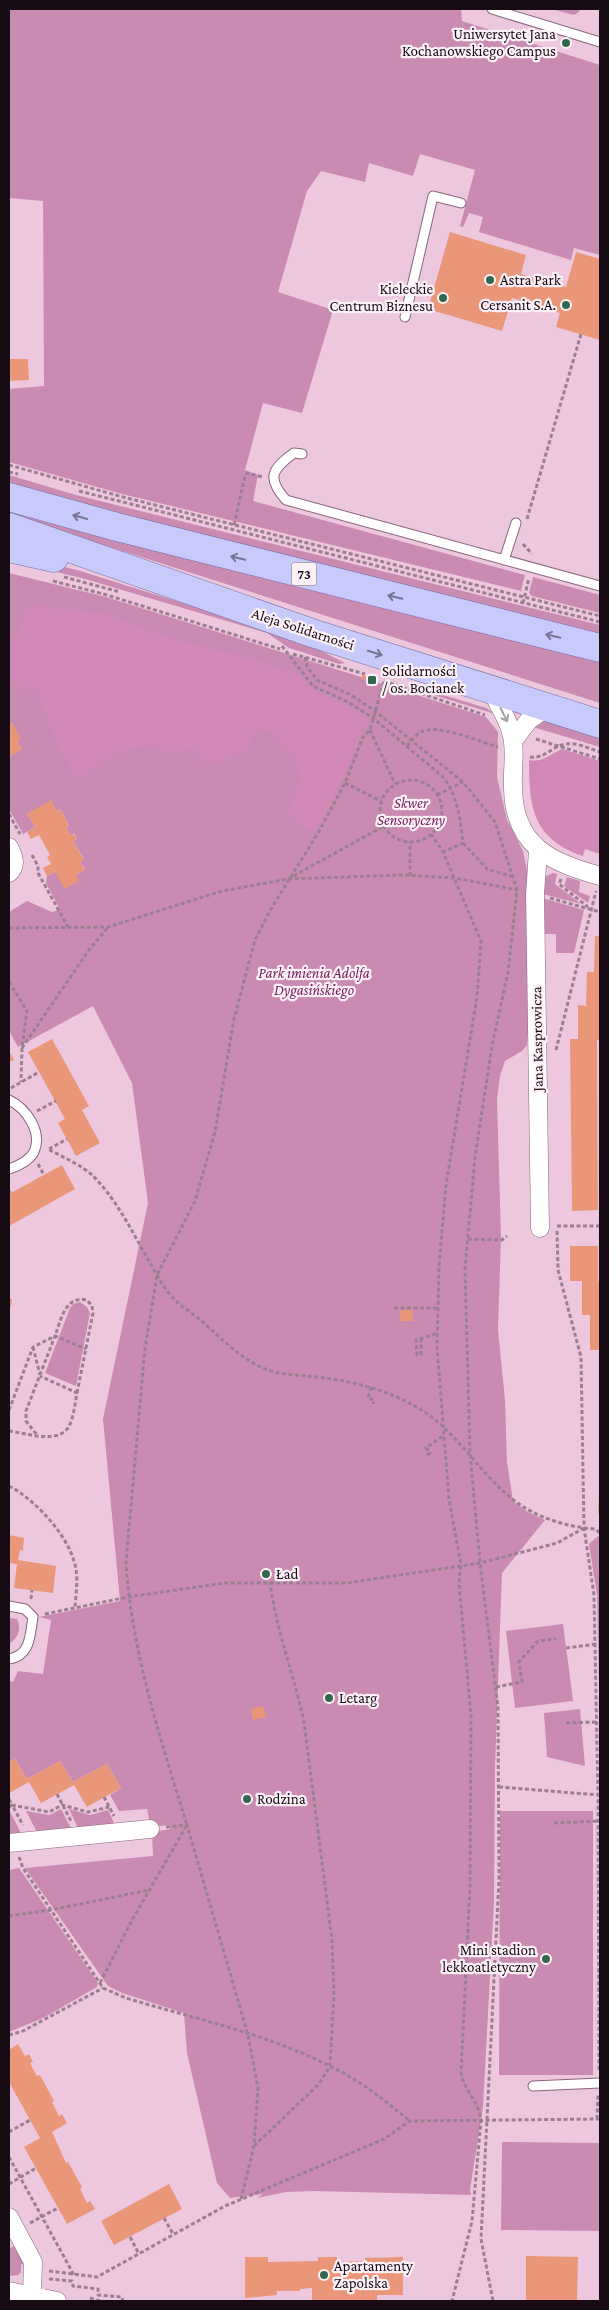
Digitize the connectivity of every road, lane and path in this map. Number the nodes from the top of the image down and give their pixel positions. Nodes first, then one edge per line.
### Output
1 (492, 9) edge
2 (600, 42) edge
3 (461, 203) dead end
4 (405, 317) dead end
5 (581, 334) dead end
6 (302, 454) dead end
7 (9, 465) edge
8 (9, 472) edge
9 (274, 481) junction
10 (16, 486) edge
11 (73, 490) dead end
12 (526, 521) dead end
13 (516, 523) dead end
14 (234, 525) junction
15 (9, 527) edge
16 (521, 539) dead end
17 (9, 548) edge
18 (504, 560) junction
19 (531, 567) junction
20 (63, 576) dead end
21 (44, 579) dead end
22 (160, 580) junction
23 (600, 586) edge
24 (127, 594) dead end
25 (524, 597) junction
26 (523, 603) junction
27 (600, 616) edge
28 (600, 622) edge
29 (276, 642) dead end
30 (600, 648) edge
31 (280, 649) dead end
32 (293, 654) dead end
33 (305, 657) junction
34 (370, 675) dead end
35 (378, 679) dead end
36 (384, 681) junction
37 (491, 690) junction
38 (548, 708) junction
39 (375, 711) junction
40 (373, 718) junction
41 (492, 718) dead end
42 (600, 724) edge
43 (370, 730) junction
44 (534, 738) dead end
45 (412, 741) junction
46 (509, 745) junction
47 (407, 746) junction
48 (559, 746) junction
49 (600, 752) edge
50 (525, 756) dead end
51 (600, 758) edge
52 (463, 782) junction
53 (345, 783) junction
54 (395, 784) junction
55 (451, 788) junction
56 (437, 796) junction
57 (381, 801) junction
58 (9, 814) edge
59 (384, 826) junction
60 (431, 834) junction
61 (410, 842) junction
62 (16, 843) edge
63 (463, 843) junction
64 (538, 851) junction
65 (443, 852) junction
66 (30, 853) dead end
67 (45, 872) dead end
68 (9, 873) edge
69 (562, 875) dead end
70 (39, 876) junction
71 (410, 876) junction
72 (513, 877) junction
73 (455, 878) junction
74 (288, 879) junction
75 (599, 881) edge
76 (533, 889) junction
77 (517, 890) junction
78 (590, 909) junction
79 (600, 912) edge
80 (68, 927) junction
81 (108, 927) junction
82 (9, 928) edge
83 (9, 982) edge
84 (22, 1048) junction
85 (556, 1052) dead end
86 (39, 1072) dead end
87 (21, 1082) junction
88 (9, 1089) edge
89 (9, 1100) edge
90 (56, 1101) dead end
91 (28, 1117) junction
92 (67, 1139) dead end
93 (36, 1144) junction
94 (49, 1149) junction
95 (9, 1169) edge
96 (557, 1217) dead end
97 (600, 1226) edge
98 (548, 1227) junction
99 (507, 1236) dead end
100 (468, 1239) junction
101 (157, 1275) junction
102 (394, 1308) dead end
103 (438, 1308) junction
104 (438, 1333) junction
105 (55, 1336) junction
106 (421, 1338) junction
107 (32, 1347) junction
108 (86, 1349) junction
109 (40, 1376) junction
110 (371, 1387) junction
111 (77, 1393) junction
112 (373, 1404) dead end
113 (9, 1410) edge
114 (442, 1427) junction
115 (9, 1431) edge
116 (37, 1435) junction
117 (443, 1436) junction
118 (470, 1453) junction
119 (427, 1455) dead end
120 (9, 1486) edge
121 (584, 1528) junction
122 (600, 1529) edge
123 (595, 1530) junction
124 (600, 1533) edge
125 (480, 1563) junction
126 (461, 1565) junction
127 (270, 1582) junction
128 (128, 1596) junction
129 (9, 1606) edge
130 (75, 1608) junction
131 (33, 1617) junction
132 (556, 1639) dead end
133 (596, 1644) junction
134 (566, 1648) dead end
135 (9, 1659) edge
136 (496, 1687) junction
137 (597, 1722) junction
138 (566, 1723) dead end
139 (599, 1730) edge
140 (498, 1788) junction
141 (57, 1794) dead end
142 (599, 1795) edge
143 (104, 1798) dead end
144 (9, 1799) edge
145 (62, 1805) junction
146 (10, 1806) edge
147 (599, 1821) edge
148 (554, 1823) dead end
149 (187, 1825) junction
150 (150, 1829) joint
151 (18, 1842) edge
152 (150, 1890) junction
153 (51, 1910) junction
154 (9, 1916) edge
155 (599, 1955) edge
156 (100, 1983) junction
157 (103, 1988) junction
158 (248, 2034) junction
159 (9, 2035) edge
160 (330, 2066) junction
161 (600, 2066) edge
162 (599, 2083) edge
163 (533, 2086) dead end
164 (486, 2119) junction
165 (599, 2119) edge
166 (30, 2120) dead end
167 (481, 2120) junction
168 (410, 2121) junction
169 (9, 2132) edge
170 (254, 2146) junction
171 (9, 2158) edge
172 (36, 2168) dead end
173 (20, 2178) junction
174 (9, 2184) edge
175 (242, 2199) junction
176 (58, 2208) dead end
177 (42, 2217) junction
178 (164, 2218) dead end
179 (12, 2224) edge
180 (173, 2234) junction
181 (130, 2237) dead end
182 (139, 2254) junction
183 (74, 2274) junction
184 (41, 2286) junction
185 (9, 2291) edge
186 (90, 2298) dead end
187 (57, 2301) edge
188 (100, 2301) edge
189 (123, 2301) edge
190 (452, 2301) edge
191 (493, 2301) edge

1 - 2 lane
3 - 4 lane
5 - 12 path
6 - 9 lane
7 - 14 path
8 - 10 path
9 - 14 path
9 - 18 lane
30 -> 10 main road, 73
11 - 26 path
13 - 18 lane
14 - 25 path
15 - 22 main road, Aleja Solidarności
16 - 19 path
17 - 22 main road
18 - 19 lane
19 - 23 lane
19 - 25 path
20 - 24 path
21 - 31 path
22 -> 37 main road, Aleja Solidarności
25 - 26 path
25 - 27 path
26 - 28 path
29 - 40 path
32 - 33 path
33 - 34 path
33 - 39 path
35 - 36 path
36 - 39 path
36 - 41 path
37 - 38 main road, Aleja Solidarności
37 -> 46 street
38 - 42 main road, Aleja Solidarności
38 - 46 street
39 - 40 path
39 - 45 path
40 - 43 path
40 - 47 path
43 - 53 path
43 - 54 path
44 - 48 path
45 - 46 path
45 - 47 path
45 - 52 path
46 - 64 street
47 - 55 path
48 - 49 path
48 - 50 path
48 - 51 path
52 - 55 path
52 - 72 path
53 - 57 path
53 - 74 path
54 - 56 path
54 - 57 path
55 - 56 path
55 - 63 path
56 - 60 path
57 - 59 path
58 - 62 path
59 - 61 path
59 - 74 path
60 - 61 path
60 - 65 path
61 - 71 path
62 - 68 street
63 - 65 path
63 - 72 path
64 - 75 street
64 - 76 street, Jana Kasprowicza
65 - 73 path
66 - 70 path
67 - 70 path
69 - 78 path
70 - 80 path
71 - 73 path
71 - 74 path
72 - 76 path
72 - 77 path
73 - 77 path
73 - 103 path
74 - 81 path
74 - 101 path
75 - 78 path
76 - 77 path
76 - 78 path
76 - 98 street, Jana Kasprowicza
77 - 100 path
78 - 79 path
78 - 85 path
80 - 81 path
80 - 82 path
81 - 84 path
83 - 84 path
84 - 87 path
86 - 87 path
87 - 88 path
89 - 91 lane
90 - 91 path
91 - 93 lane
92 - 94 path
93 - 94 path
93 - 95 lane
94 - 101 path
96 - 98 path
97 - 98 path
98 - 121 path
99 - 100 path
100 - 118 path
101 - 110 path
101 - 128 path
102 - 103 path
103 - 104 path
104 - 106 path
104 - 114 path
105 - 107 path
105 - 108 path
105 - 108 path
105 - 109 path
106 - 106 path
107 - 109 path
107 - 113 path
108 - 111 path
109 - 111 path
109 - 116 path
110 - 112 path
110 - 114 path
111 - 116 path
114 - 117 path
114 - 118 path
115 - 116 path
117 - 119 path
117 - 126 path
118 - 121 path
118 - 125 path
120 - 130 path
121 - 123 path
121 - 125 path
121 - 133 path
122 - 123 path
123 - 124 path
125 - 126 path
125 - 136 path
126 - 127 path
126 - 167 path
127 - 128 path
127 - 160 path
128 - 130 path
128 - 149 path
129 - 131 lane
130 - 131 path
131 - 135 lane
132 - 136 path
133 - 134 path
133 - 137 path
136 - 140 path
137 - 138 path
137 - 139 path
139 - 142 path
140 - 142 path
140 - 164 path
141 - 145 path
142 - 147 path
143 - 145 path
144 - 146 path
145 - 146 path
146 - 151 path
147 - 148 path
147 - 155 path
149 - 150 path
149 - 152 path
149 - 158 path
150 - 151 street
151 - 153 path
152 - 153 path
152 - 156 path
153 - 154 path
153 - 156 path
155 - 161 path
156 - 157 path
157 - 158 path
157 - 159 path
158 - 160 path
158 - 170 path
160 - 168 path
160 - 170 path
161 - 162 path
162 - 163 lane
162 - 165 path
164 - 165 path
164 - 167 path
164 - 191 path
166 - 169 path
167 - 168 path
167 - 190 path
168 - 175 path
170 - 175 path
171 - 173 path
172 - 173 path
173 - 174 path
173 - 177 path
175 - 180 path
176 - 177 path
177 - 179 path
177 - 183 path
178 - 180 path
179 - 184 street
180 - 182 path
181 - 182 path
182 - 183 path
183 - 184 path
184 - 185 street
184 - 187 street
184 - 189 path
186 - 188 path

